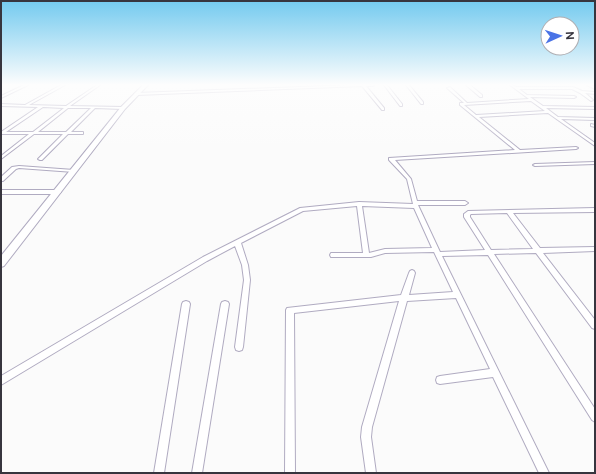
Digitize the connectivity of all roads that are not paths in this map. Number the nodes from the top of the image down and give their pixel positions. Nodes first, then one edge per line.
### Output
1 (40, 107) edge
2 (66, 107) edge
3 (94, 107) edge
4 (97, 107) edge
5 (465, 107) edge
6 (541, 107) edge
7 (547, 107) edge
8 (123, 108) joint
9 (595, 108) edge
10 (548, 112) junction
11 (476, 116) junction
12 (556, 118) junction
13 (595, 119) edge
14 (1, 127) edge
15 (10, 128) junction
16 (2, 133) edge
17 (34, 133) junction
18 (67, 133) junction
19 (82, 133) dead end
20 (595, 145) edge
21 (576, 148) dead end
22 (518, 151) junction
23 (1, 158) edge
24 (40, 159) dead end
25 (595, 163) edge
26 (535, 165) dead end
27 (74, 171) junction
28 (1, 180) edge
29 (1, 192) edge
30 (58, 192) junction
31 (464, 203) dead end
32 (359, 204) junction
33 (416, 204) junction
34 (595, 210) edge
35 (508, 211) junction
36 (237, 242) junction
37 (595, 249) edge
38 (539, 251) junction
39 (437, 252) junction
40 (489, 253) junction
41 (333, 255) dead end
42 (366, 255) junction
43 (1, 263) edge
44 (412, 273) dead end
45 (456, 295) junction
46 (404, 298) junction
47 (186, 304) dead end
48 (224, 304) dead end
49 (595, 326) edge
50 (239, 347) dead end
51 (495, 373) junction
52 (440, 380) dead end
53 (1, 381) edge
54 (595, 417) edge
55 (160, 473) edge
56 (197, 473) edge
57 (290, 473) edge
58 (372, 473) edge
59 (544, 473) edge

1 - 15 street
2 - 17 street
3 - 18 street
4 - 8 street
5 - 11 street
6 - 10 street
7 - 9 street
8 - 27 street
10 - 11 street
10 - 12 street
11 - 22 street
12 - 13 street
12 - 20 street
14 - 15 street
15 - 16 street
16 - 17 street
17 - 18 street
17 - 23 street
18 - 19 street
18 - 24 street
21 - 22 street
22 - 33 street
25 - 26 street
27 - 28 street
27 - 30 street
29 - 30 street
30 - 43 street
31 - 33 street
32 - 33 street
32 - 36 street
32 - 42 street
33 - 39 street
34 - 35 street
35 - 38 street
35 - 40 street
36 - 50 street
36 - 53 street
37 - 38 street
38 - 40 street
38 - 49 street
39 - 40 street
39 - 42 street
39 - 45 street
40 - 54 street
41 - 42 street
44 - 46 street
45 - 46 street
45 - 51 street
46 - 57 street
46 - 58 street
47 - 55 street
48 - 56 street
51 - 52 street
51 - 59 street

